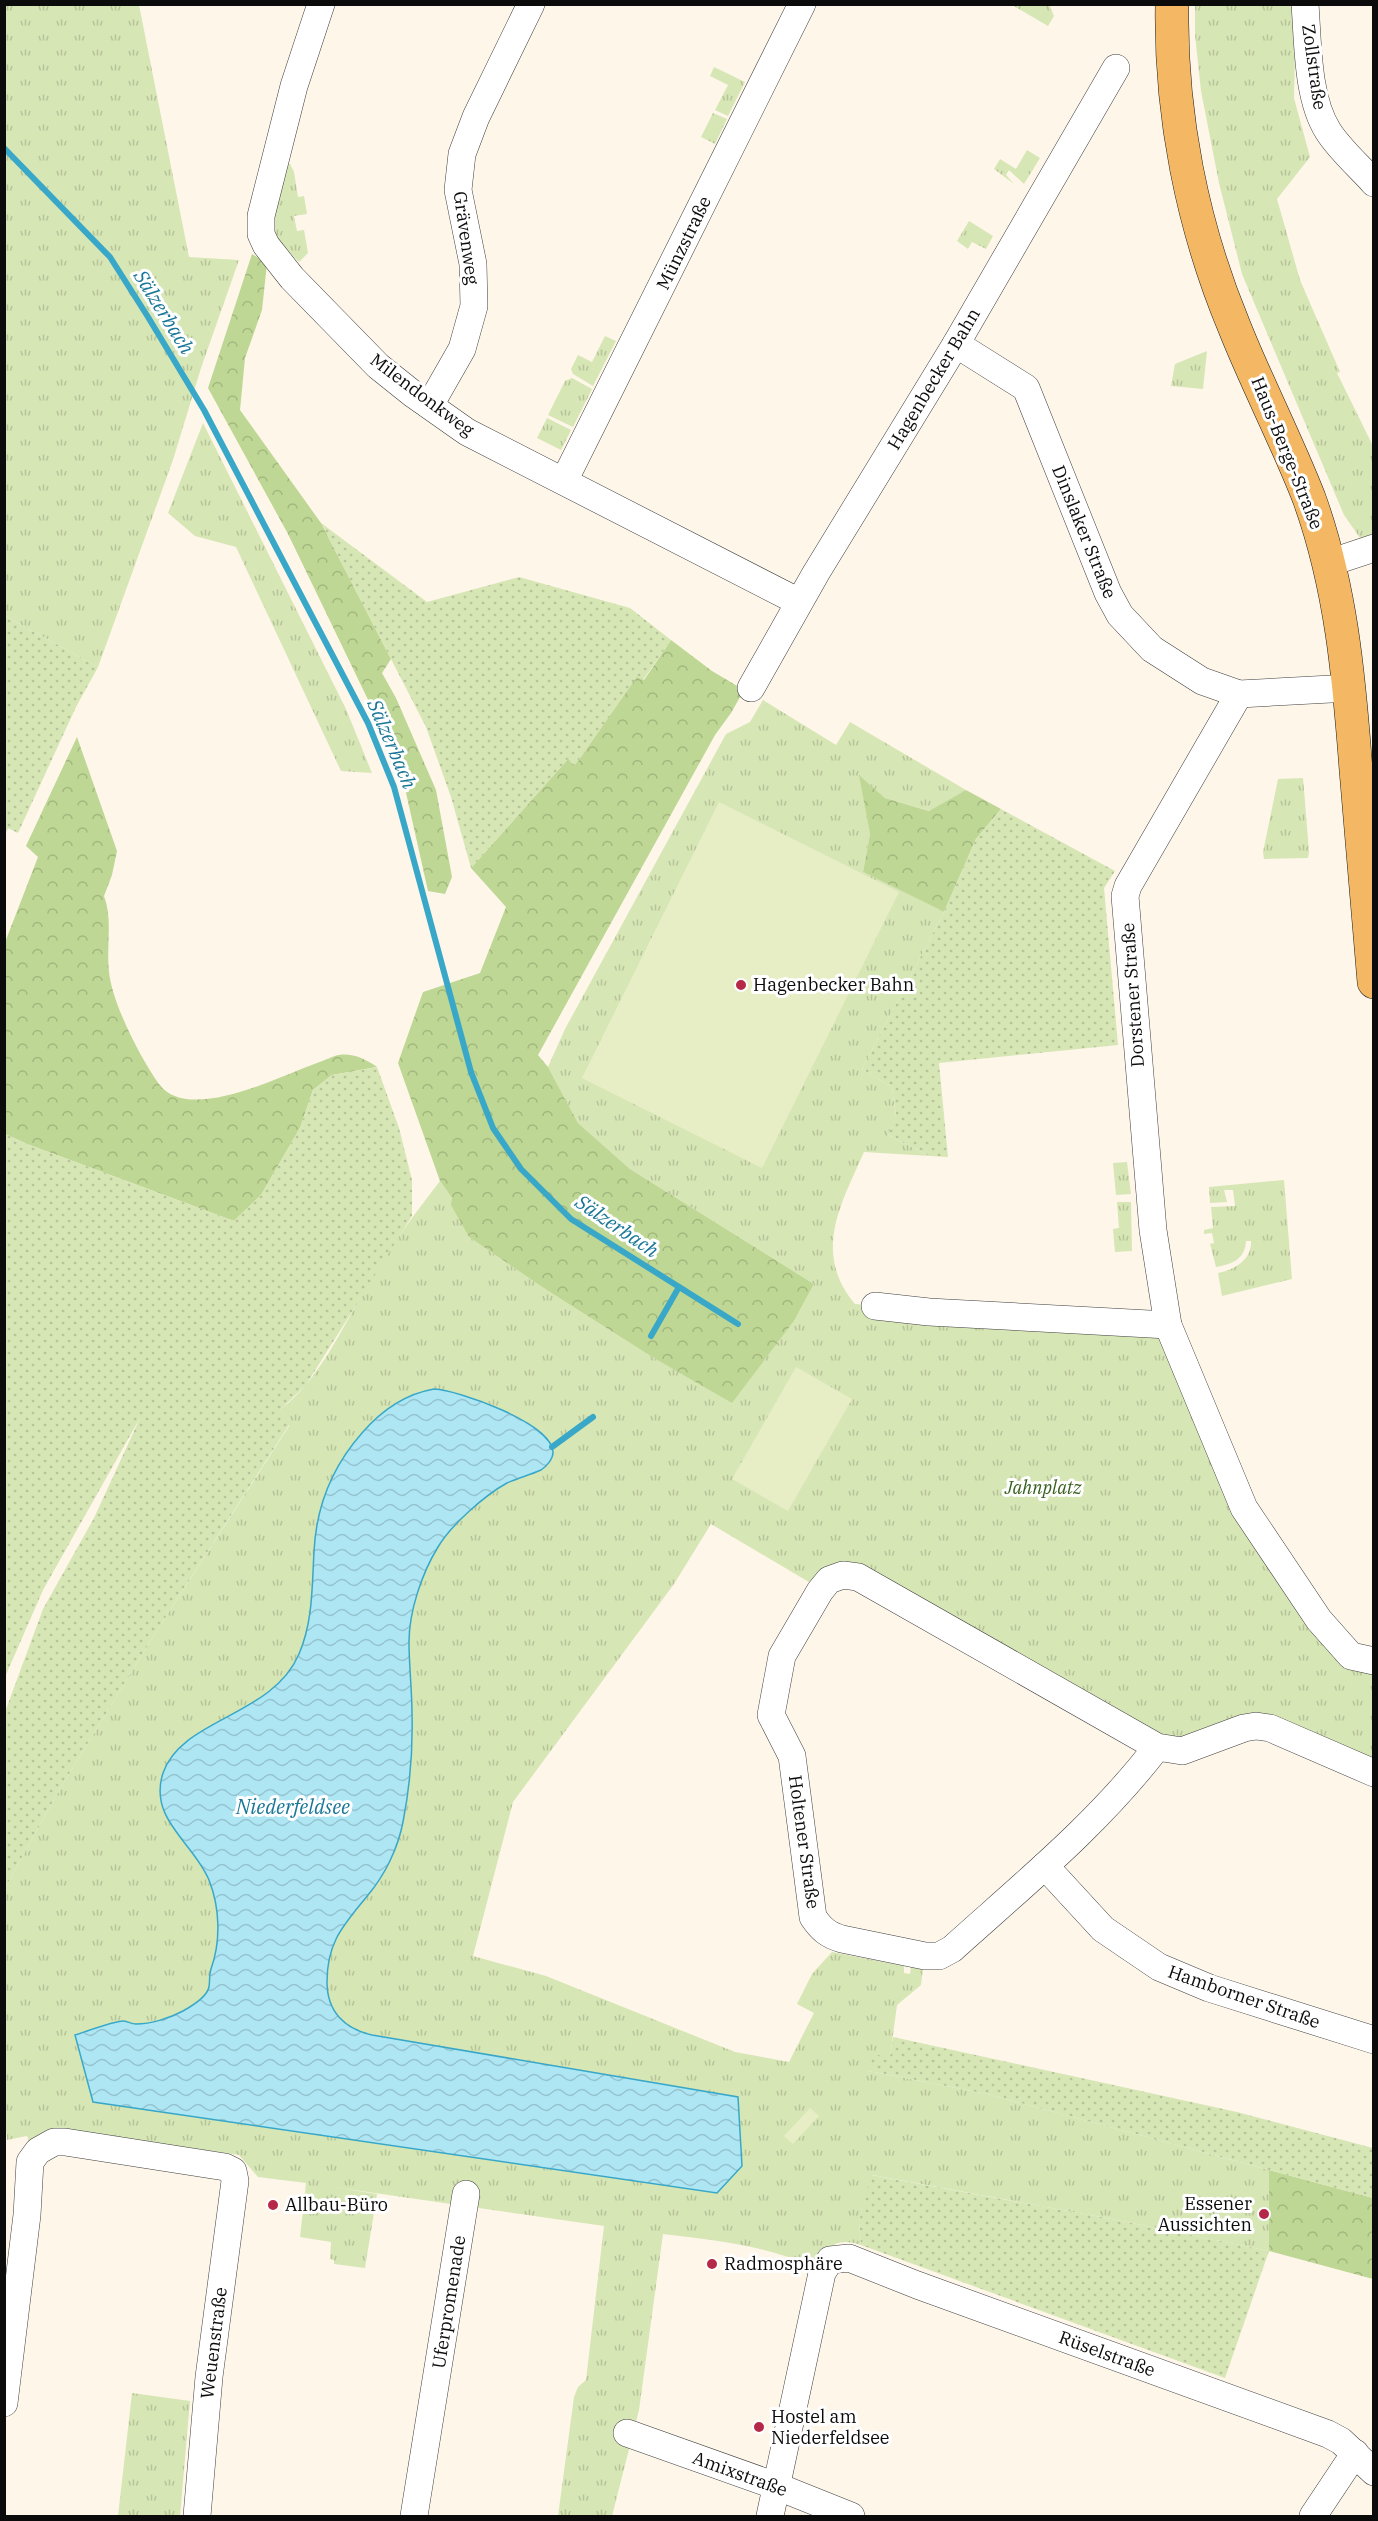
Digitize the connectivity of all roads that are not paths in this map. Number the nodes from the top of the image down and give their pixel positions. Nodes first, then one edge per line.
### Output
1 (321, 4) edge
2 (531, 4) edge
3 (802, 4) edge
4 (1172, 4) edge
5 (1305, 4) edge
6 (1116, 68) dead end
7 (1374, 183) edge
8 (956, 344) junction
9 (430, 405) junction
10 (564, 481) junction
11 (1374, 548) edge
12 (1329, 563) junction
13 (799, 602) junction
14 (751, 688) dead end
15 (1350, 688) junction
16 (1239, 694) junction
17 (1371, 921) edge
18 (1374, 982) edge
19 (875, 1306) dead end
20 (1168, 1325) junction
21 (1374, 1661) edge
22 (1157, 1747) junction
23 (1374, 1773) edge
24 (1044, 1866) junction
25 (1374, 2040) edge
26 (466, 2194) dead end
27 (4, 2403) edge
28 (627, 2433) dead end
29 (1355, 2453) junction
30 (1374, 2472) edge
31 (776, 2486) junction
32 (196, 2517) edge
33 (414, 2517) edge
34 (770, 2517) edge
35 (851, 2517) edge
36 (1313, 2517) edge

1 - 9 street, Milendonkweg
2 - 9 street, Grävenweg
3 - 10 street, Münzstraße
4 - 12 main road, Haus-Berge-Straße
5 - 7 street, Zollstraße
6 - 8 street, Hagenbecker Bahn
8 - 13 street, Hagenbecker Bahn
8 - 16 street, Dinslaker Straße
9 - 10 street, Milendonkweg
10 - 13 street, Milendonkweg
11 - 12 street
12 - 15 main road, Haus-Berge-Straße
13 - 14 street, Hagenbecker Bahn
15 - 16 street, Dinslaker Straße
15 - 17 main road, Haus-Berge-Straße
16 - 20 street, Dorstener Straße
17 - 18 main road, Haus-Berge-Straße
19 - 20 street
20 - 21 street
22 - 23 street
22 - 24 street, Holtener Straße
22 - 24 street, Holtener Straße
24 - 25 street, Hamborner Straße
26 - 33 street, Uferpromenade
27 - 32 street, Weuenstraße
28 - 31 street, Amixstraße
29 - 30 street, Rüselstraße
29 - 31 street, Rüselstraße
29 - 36 street
31 - 34 street
31 - 35 street, Amixstraße

